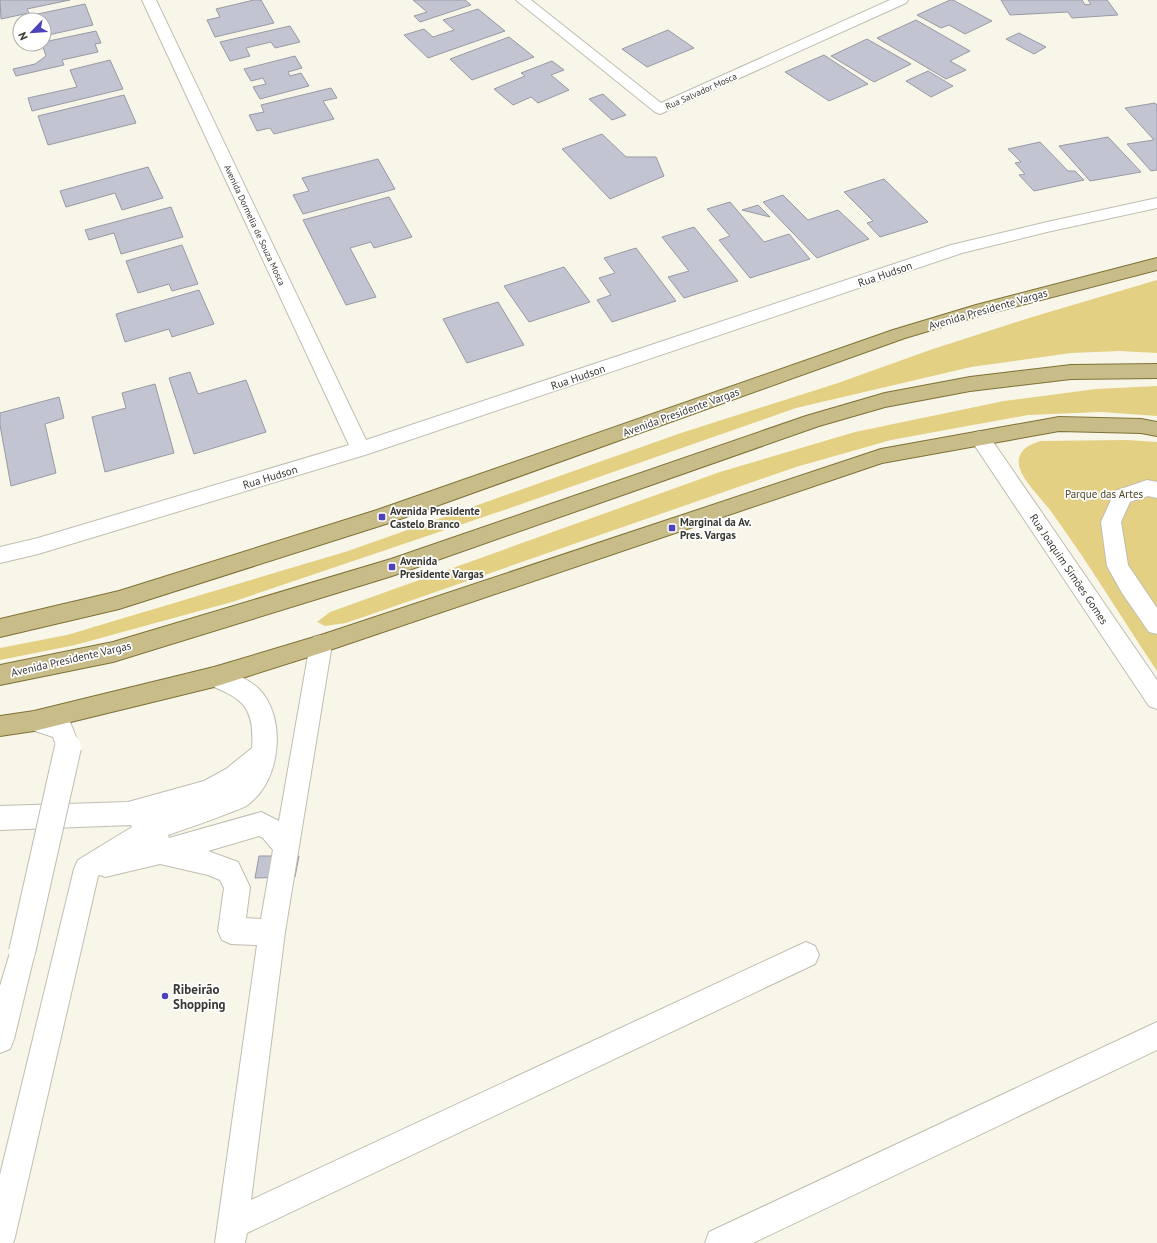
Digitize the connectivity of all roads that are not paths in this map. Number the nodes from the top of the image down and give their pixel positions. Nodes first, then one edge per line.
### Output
1 (149, 0) edge
2 (523, 0) edge
3 (901, 0) edge
4 (1157, 203) edge
5 (1157, 264) edge
6 (1157, 371) edge
7 (1157, 429) edge
8 (980, 438) junction
9 (361, 450) junction
10 (1157, 490) edge
11 (0, 555) edge
12 (1157, 625) edge
13 (0, 628) edge
14 (321, 644) junction
15 (0, 675) edge
16 (214, 677) junction
17 (1157, 699) edge
18 (34, 721) junction
19 (0, 726) edge
20 (264, 753) junction
21 (128, 814) junction
22 (0, 818) edge
23 (157, 840) junction
24 (287, 847) junction
25 (272, 932) junction
26 (806, 955) dead end
27 (1157, 1036) edge
28 (0, 1039) edge
29 (231, 1234) edge
30 (0, 1237) edge
31 (720, 1243) edge

1 - 9 street, Avenida Dormelia de Souza Mosca
2 - 3 street, Rua Salvador Mosca
4 - 9 street, Rua Hudson
5 - 13 main road, Avenida Presidente Vargas
6 - 15 main road, Avenida Presidente Vargas
7 - 8 main road
8 - 14 main road
8 - 17 street, Rua Joaquim Simões Gomes
9 - 11 street, Rua Hudson
10 - 12 street
14 - 16 main road
14 - 24 street
16 - 18 main road
16 - 20 street
18 - 19 main road
18 - 28 street, bridge
20 - 21 street
20 - 23 street
21 - 22 street
21 - 23 street
23 - 24 street
23 - 25 street
23 - 30 street
24 - 25 street
25 - 29 street
26 - 29 street
27 - 31 street

